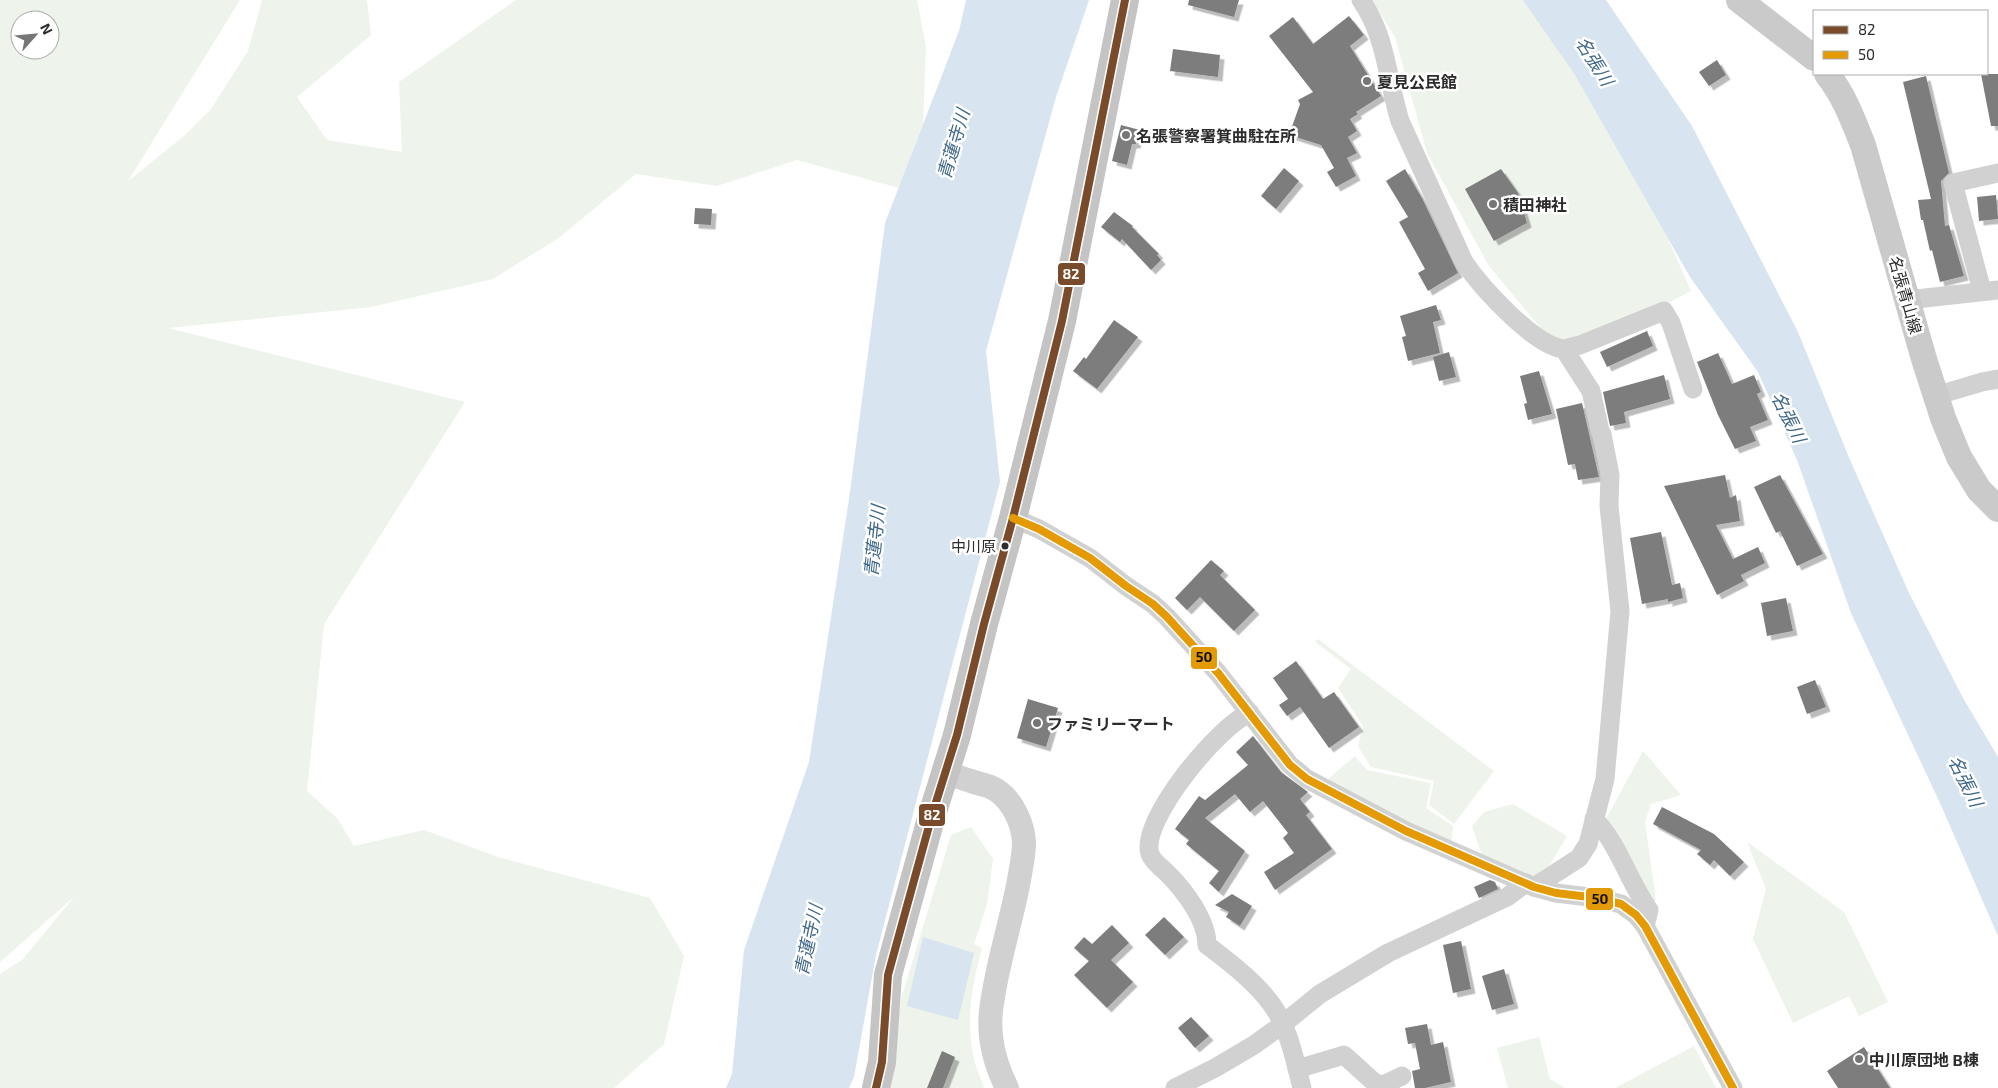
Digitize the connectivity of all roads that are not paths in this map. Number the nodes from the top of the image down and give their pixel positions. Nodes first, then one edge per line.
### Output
1 (1126, 0) edge
2 (1361, 0) edge
3 (1739, 0) edge
4 (1813, 57) edge
5 (1828, 75) edge
6 (1998, 173) edge
7 (1990, 291) edge
8 (1907, 300) junction
9 (1564, 349) junction
10 (1998, 379) edge
11 (1693, 389) dead end
12 (1936, 396) junction
13 (1998, 509) edge
14 (1013, 518) junction
15 (1250, 713) junction
16 (946, 772) junction
17 (1594, 819) junction
18 (1530, 885) junction
19 (1645, 926) junction
20 (1283, 1024) junction
21 (1297, 1069) junction
22 (1402, 1076) dead end
23 (876, 1088) edge
24 (1007, 1088) edge
25 (1175, 1088) edge
26 (1302, 1088) edge
27 (1733, 1088) edge

1 - 14 main road
2 - 9 street
3 - 4 main road
5 - 8 main road, 名張青山線
6 - 7 street
7 - 8 street
8 - 12 main road, 名張青山線
9 - 11 street
9 - 17 street
10 - 12 street
12 - 13 main road, 名張青山線
14 - 15 street
14 - 16 main road
15 - 18 street
15 - 20 street
16 - 23 main road
16 - 24 street
17 - 18 street
17 - 19 street
18 - 19 street
18 - 20 street
19 - 27 street
20 - 21 street
20 - 25 street
21 - 22 street
21 - 26 street

